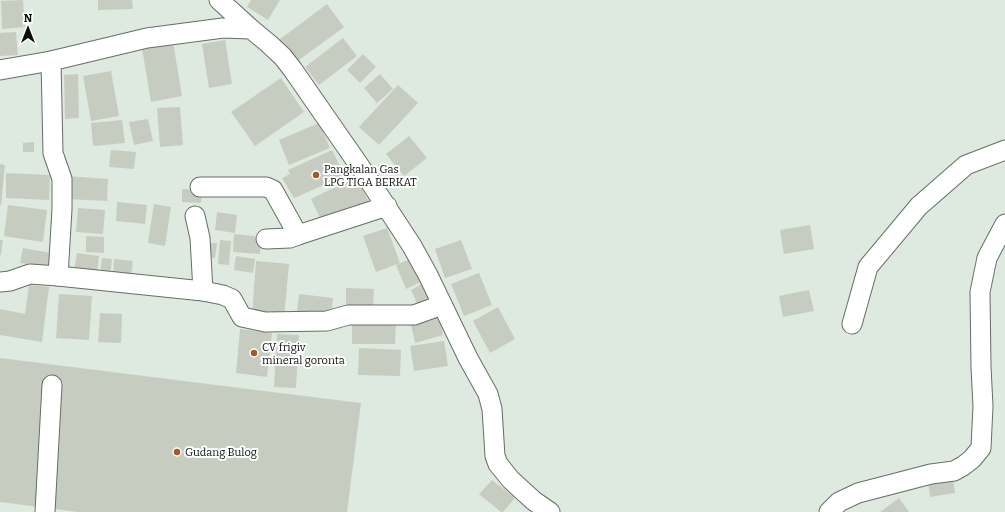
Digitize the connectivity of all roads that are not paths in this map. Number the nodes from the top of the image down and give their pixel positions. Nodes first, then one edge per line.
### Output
1 (219, 0) edge
2 (251, 29) junction
3 (51, 61) junction
4 (0, 70) edge
5 (1005, 150) edge
6 (200, 187) dead end
7 (387, 206) junction
8 (195, 216) dead end
9 (1005, 224) edge
10 (298, 235) junction
11 (266, 239) dead end
12 (58, 276) junction
13 (0, 282) edge
14 (203, 292) junction
15 (442, 305) junction
16 (852, 324) dead end
17 (52, 385) dead end
18 (46, 512) edge
19 (550, 512) edge
20 (829, 512) edge

1 - 2 street
2 - 3 street
2 - 7 street
3 - 4 street
3 - 12 street
5 - 16 street
6 - 10 street
7 - 10 street
7 - 15 street
8 - 14 street
9 - 20 street
10 - 11 street
12 - 13 street
12 - 14 street
14 - 15 street
15 - 19 street
17 - 18 street

